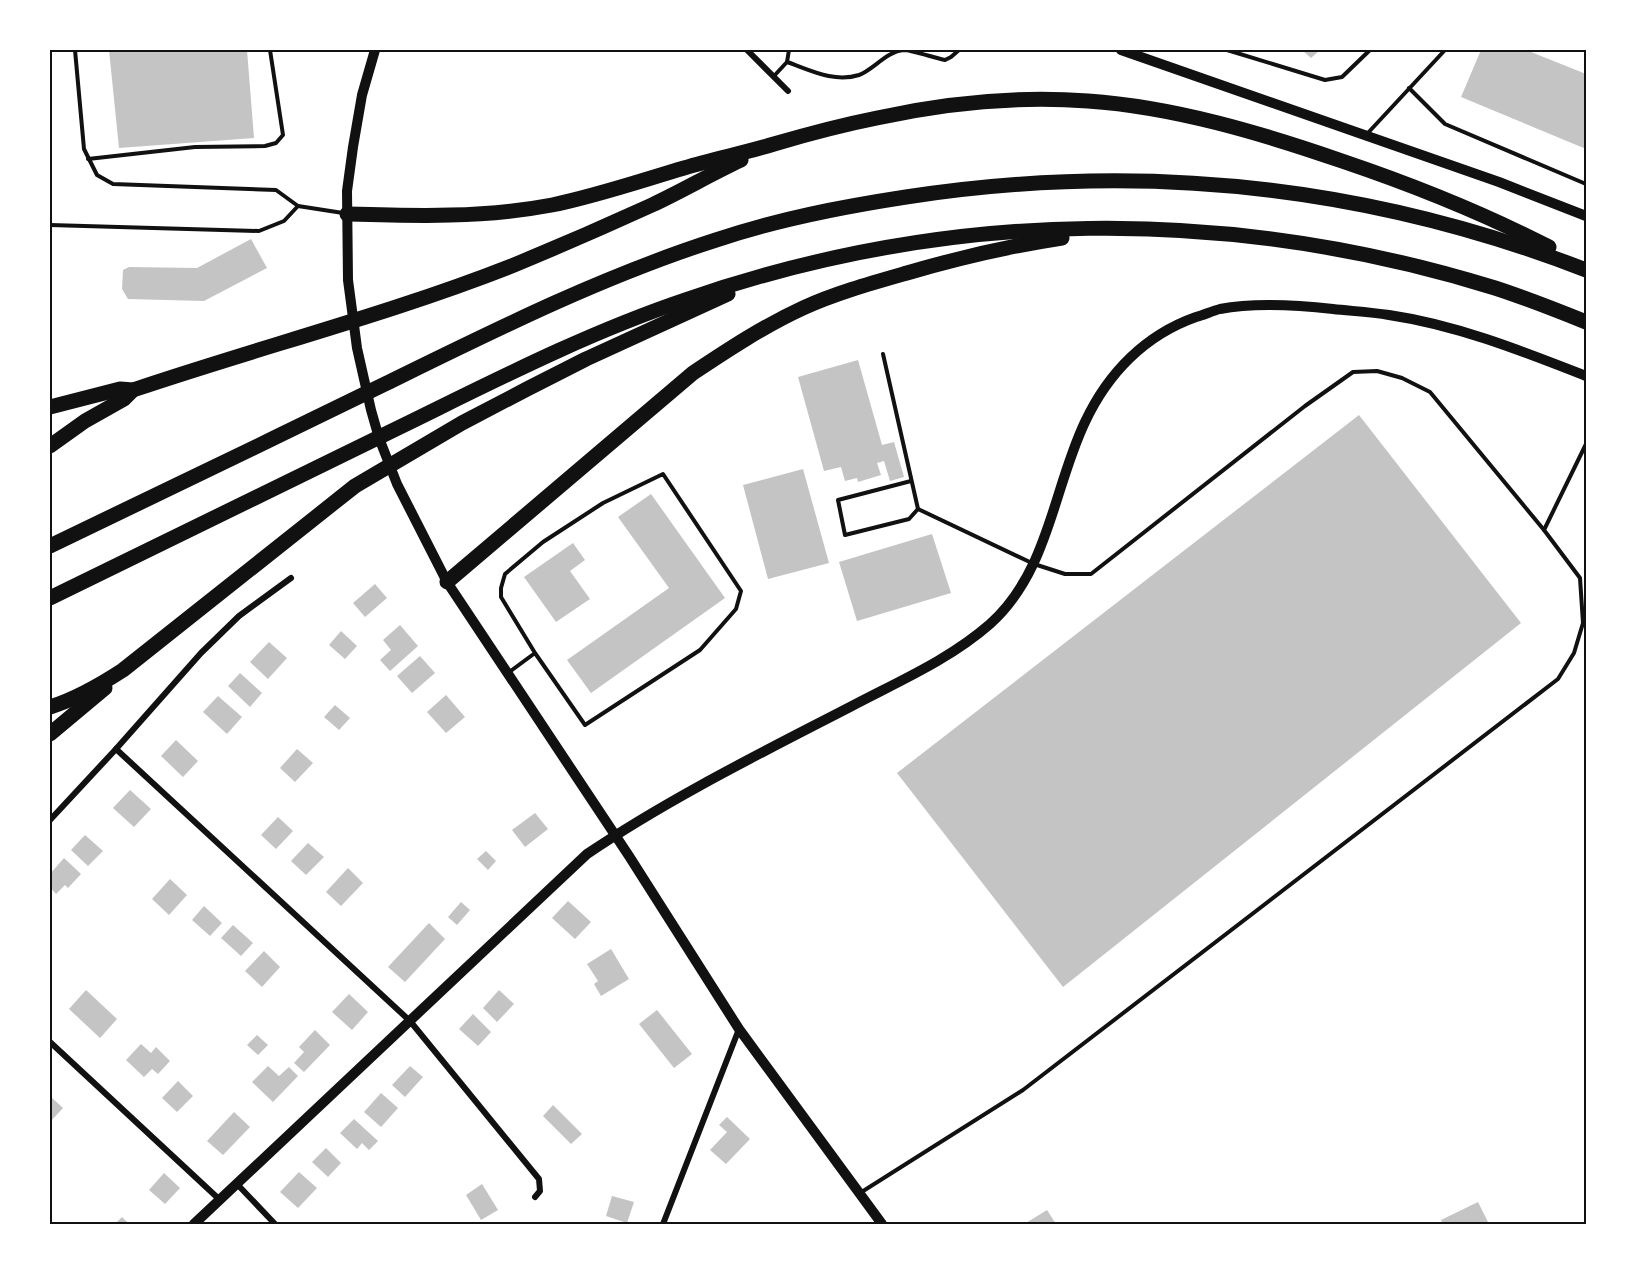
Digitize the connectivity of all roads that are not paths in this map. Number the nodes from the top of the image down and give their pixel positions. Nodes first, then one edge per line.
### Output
1 (75, 50) edge
2 (270, 50) edge
3 (375, 50) edge
4 (747, 50) edge
5 (789, 50) edge
6 (959, 50) edge
7 (1121, 50) edge
8 (1227, 50) edge
9 (1370, 50) edge
10 (1445, 50) edge
11 (787, 62) junction
12 (774, 77) junction
13 (1409, 88) junction
14 (788, 91) dead end
15 (1366, 135) junction
16 (774, 144) junction
17 (88, 159) junction
18 (1587, 184) edge
19 (298, 206) junction
20 (347, 214) junction
21 (1587, 216) edge
22 (50, 225) edge
23 (1125, 227) junction
24 (792, 267) junction
25 (1587, 268) edge
26 (1587, 322) edge
27 (883, 354) dead end
28 (1587, 376) edge
29 (133, 390) junction
30 (50, 407) edge
31 (1587, 444) edge
32 (50, 446) edge
33 (911, 481) junction
34 (918, 509) junction
35 (1544, 530) junction
36 (50, 546) edge
37 (1034, 564) junction
38 (291, 578) dead end
39 (447, 582) junction
40 (50, 598) edge
41 (535, 653) junction
42 (123, 670) junction
43 (508, 673) junction
44 (50, 707) edge
45 (50, 734) edge
46 (116, 749) junction
47 (50, 820) edge
48 (615, 836) junction
49 (410, 1021) junction
50 (739, 1029) junction
51 (50, 1042) edge
52 (237, 1184) junction
53 (860, 1193) junction
54 (535, 1197) dead end
55 (220, 1200) junction
56 (194, 1224) edge
57 (275, 1224) edge
58 (663, 1224) edge
59 (882, 1224) edge

1 - 17 lane
2 - 17 lane
3 - 20 street
4 - 12 street
5 - 11 lane
6 - 11 lane
7 - 15 street
8 - 9 lane
10 - 13 lane
11 - 12 lane
12 - 14 street
13 - 15 lane
13 - 18 lane
15 - 21 street
16 - 20 highway
16 - 25 highway
16 - 29 highway
17 - 19 lane
19 - 20 lane
19 - 22 lane
20 - 39 street
23 - 24 highway
23 - 26 highway
23 - 39 highway
24 - 40 highway
24 - 42 highway
25 - 36 highway
27 - 33 lane
28 - 37 street
29 - 30 highway
29 - 32 highway
31 - 35 lane
33 - 34 lane
33 - 34 lane
34 - 37 lane
35 - 37 lane
35 - 53 lane
37 - 48 street
38 - 46 street
39 - 43 street
41 - 41 lane
41 - 43 lane
42 - 44 highway
42 - 45 highway
43 - 48 street
46 - 47 street
46 - 49 street
48 - 49 street
48 - 50 street
49 - 52 street
49 - 54 street
50 - 53 street
50 - 58 street
51 - 55 street
52 - 55 street
52 - 57 street
53 - 59 street
55 - 56 street

